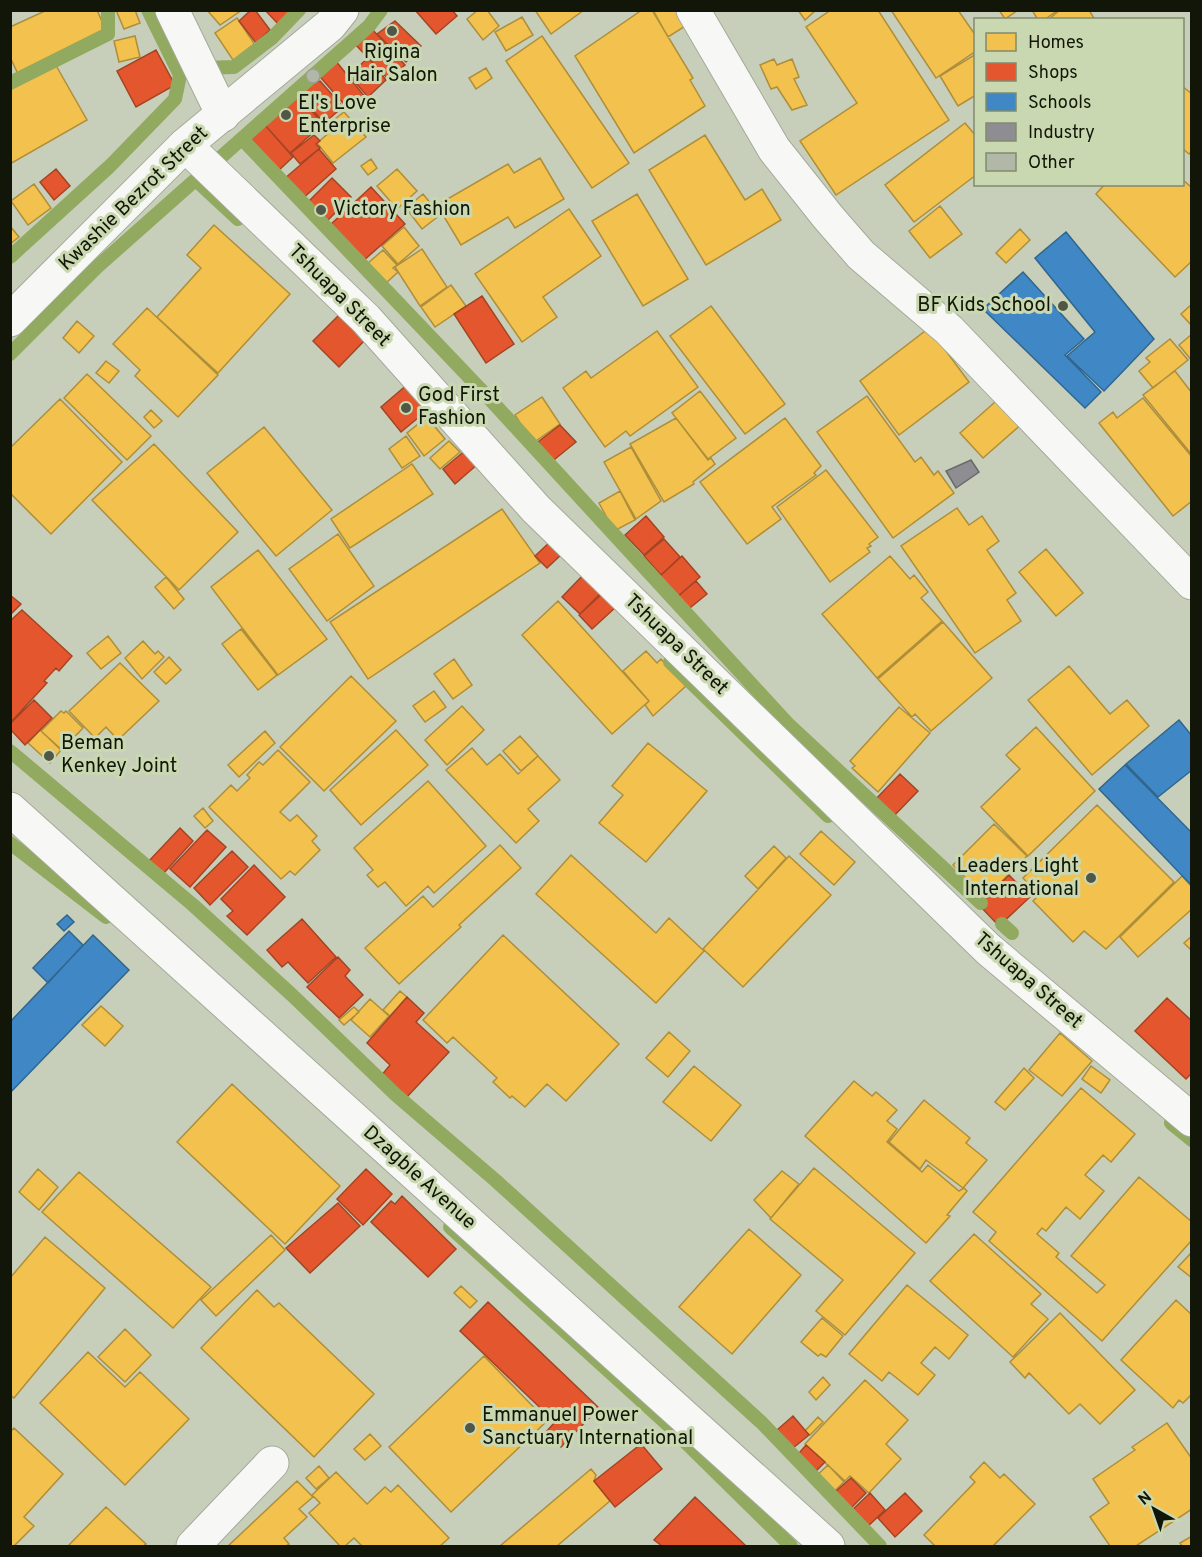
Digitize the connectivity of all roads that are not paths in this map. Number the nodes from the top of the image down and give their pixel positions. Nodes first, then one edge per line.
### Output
1 (172, 10) edge
2 (342, 10) edge
3 (693, 10) edge
4 (223, 115) junction
5 (185, 145) junction
6 (10, 320) edge
7 (1191, 583) edge
8 (10, 809) edge
9 (1191, 1120) edge
10 (272, 1463) dead end
11 (193, 1546) edge
12 (828, 1546) edge

1 - 4 street
2 - 4 street, Kwashie Bezrot Street
3 - 7 street
4 - 5 street, Kwashie Bezrot Street
5 - 6 street, Kwashie Bezrot Street
5 - 9 street, Tshuapa Street
8 - 12 street, Dzagble Avenue
10 - 11 street

